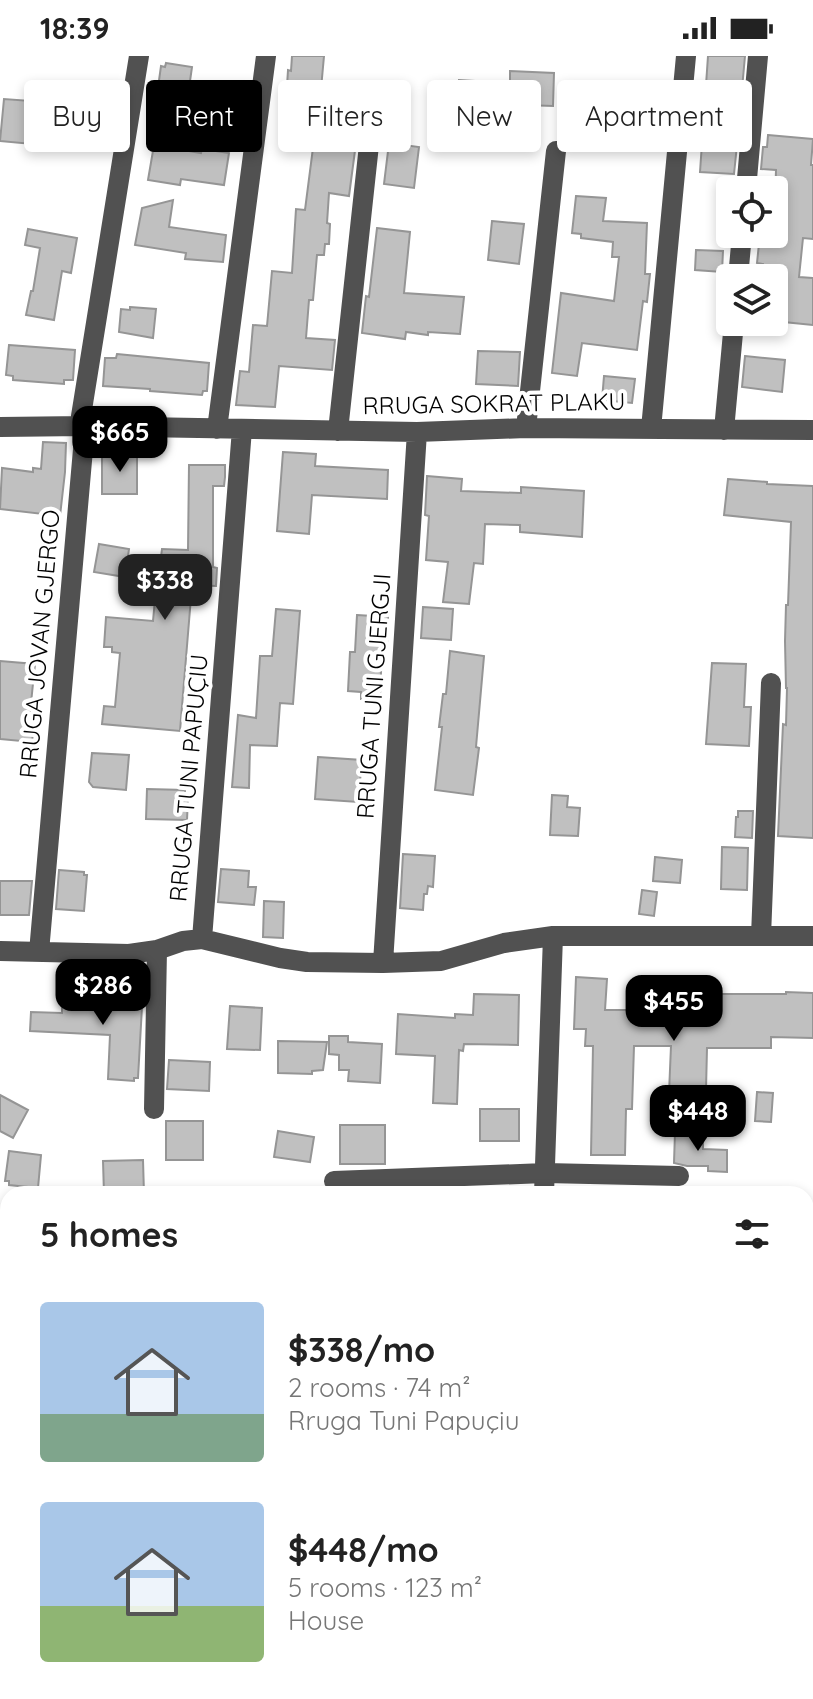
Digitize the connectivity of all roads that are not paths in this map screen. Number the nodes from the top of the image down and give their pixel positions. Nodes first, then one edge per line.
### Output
1 (139, 56) edge
2 (266, 56) edge
3 (686, 56) edge
4 (758, 56) edge
5 (556, 151) dead end
6 (368, 152) edge
7 (747, 176) edge
8 (733, 336) edge
9 (83, 426) junction
10 (0, 427) edge
11 (526, 428) junction
12 (217, 429) junction
13 (242, 429) junction
14 (651, 429) junction
15 (724, 430) junction
16 (813, 430) edge
17 (338, 431) junction
18 (417, 432) junction
19 (771, 683) dead end
20 (553, 936) junction
21 (761, 936) junction
22 (813, 936) edge
23 (202, 939) junction
24 (157, 950) junction
25 (0, 951) edge
26 (39, 952) junction
27 (383, 963) junction
28 (154, 1109) dead end
29 (545, 1173) junction
30 (679, 1176) dead end
31 (334, 1181) dead end
32 (544, 1186) edge

1 - 9 street, RRUGA JOVAN GJERGO
2 - 12 street
3 - 14 street, RRUGA SOKRAT PLAKU
4 - 7 street
5 - 11 street
6 - 17 street, RRUGA SOKRAT PLAKU
8 - 15 street
9 - 10 street, RRUGA SOKRAT PLAKU
9 - 12 street, RRUGA SOKRAT PLAKU
9 - 26 street, RRUGA JOVAN GJERGO
11 - 14 street, RRUGA SOKRAT PLAKU
11 - 18 street, RRUGA SOKRAT PLAKU
12 - 13 street, RRUGA SOKRAT PLAKU
13 - 17 street, RRUGA SOKRAT PLAKU
13 - 23 street, RRUGA TUNI PAPUÇIU
14 - 15 street, RRUGA SOKRAT PLAKU
15 - 16 street, RRUGA SOKRAT PLAKU
17 - 18 street, RRUGA SOKRAT PLAKU
18 - 27 street, RRUGA TUNI GJERGJI
19 - 21 street
20 - 21 street
20 - 27 street
20 - 29 street
21 - 22 street
23 - 24 street
23 - 27 street
24 - 26 street
24 - 28 street
25 - 26 street
29 - 30 street
29 - 31 street
29 - 32 street

